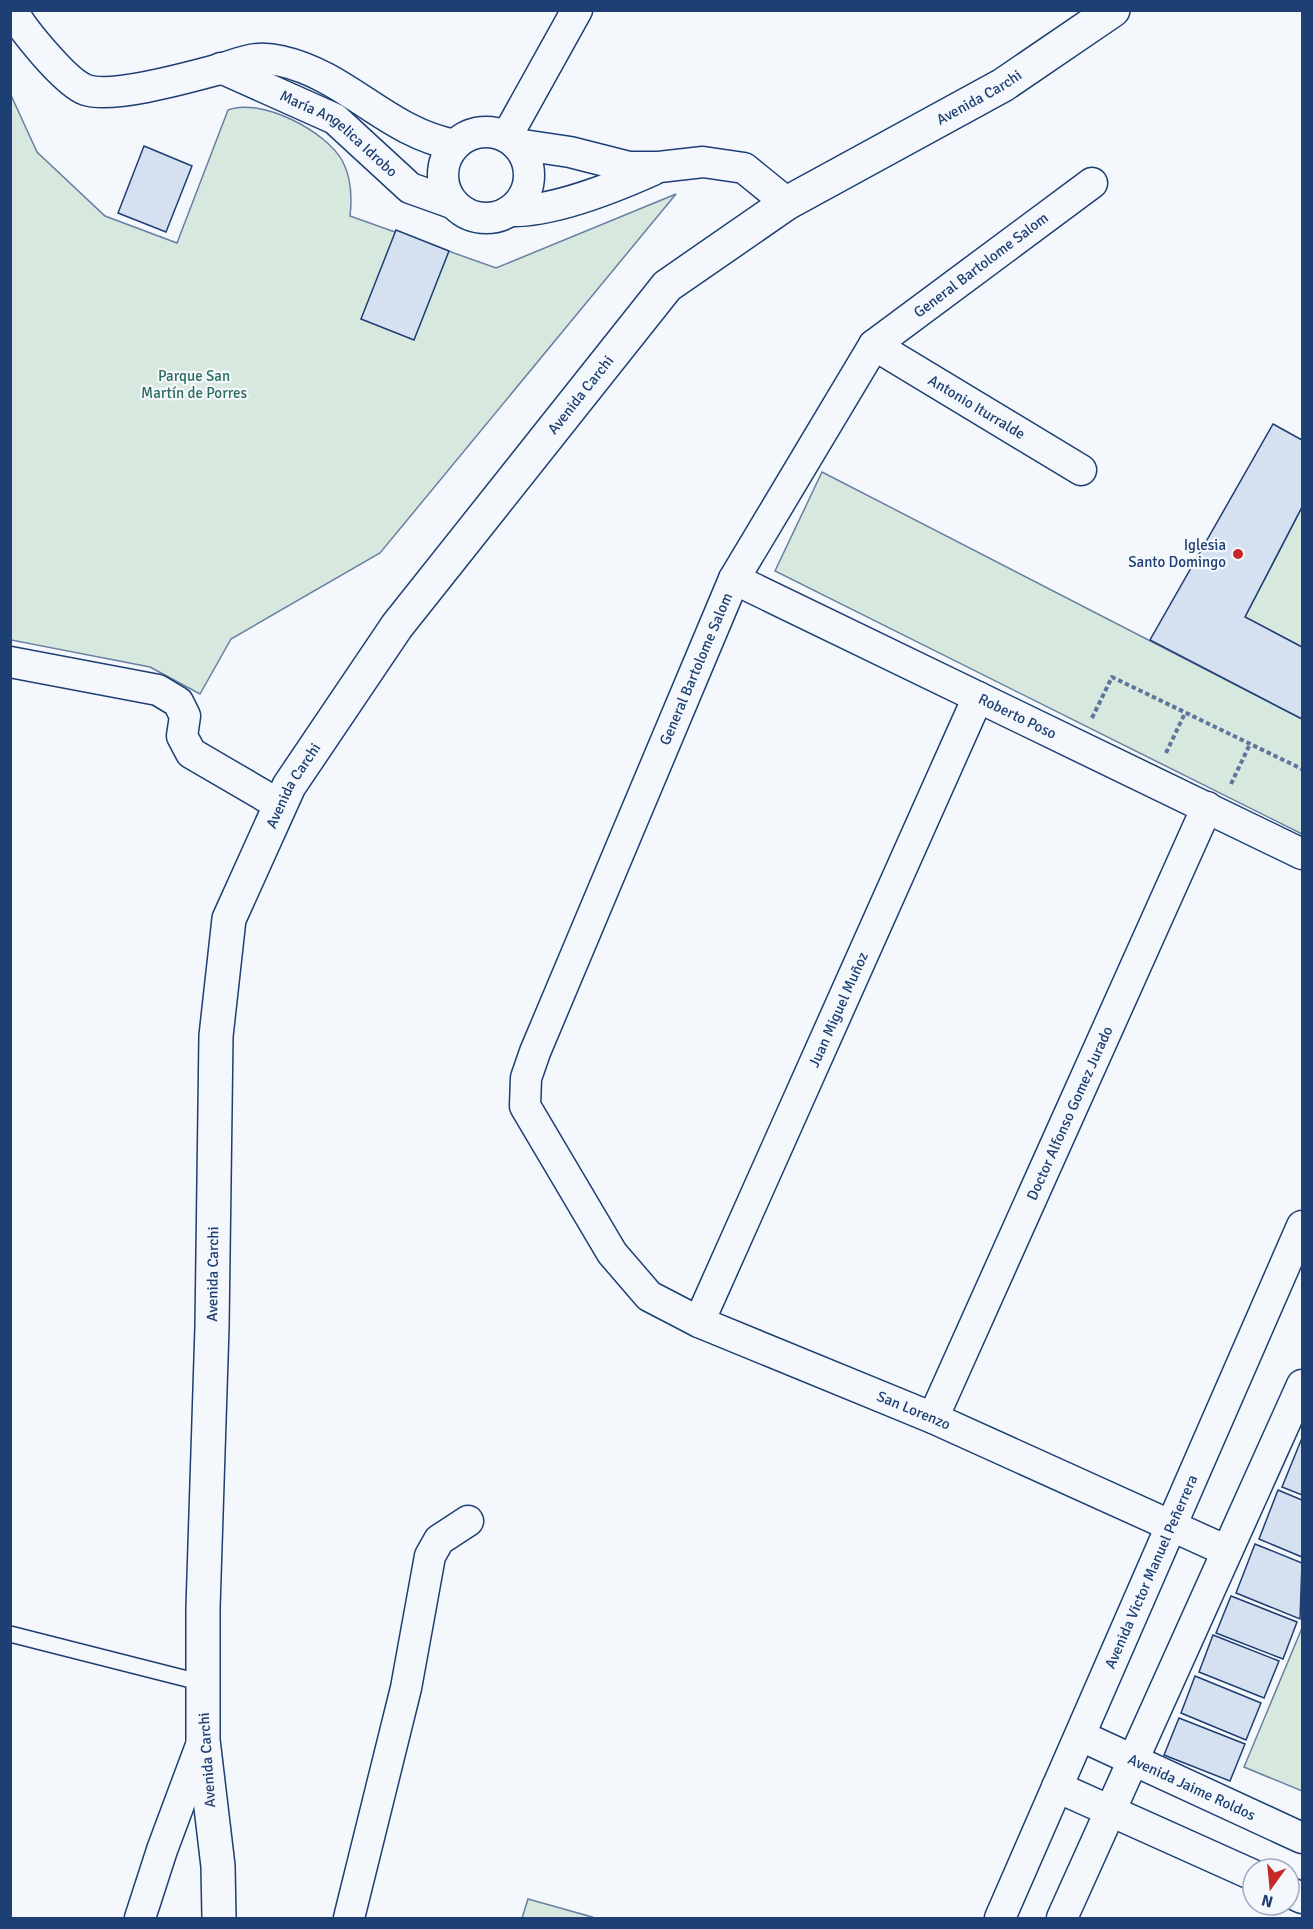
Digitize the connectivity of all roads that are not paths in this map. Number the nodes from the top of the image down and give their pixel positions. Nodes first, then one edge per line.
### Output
1 (577, 10) edge
2 (1113, 10) edge
3 (21, 16) edge
4 (221, 68) junction
5 (511, 140) junction
6 (455, 145) junction
7 (659, 167) junction
8 (1092, 183) dead end
9 (452, 203) junction
10 (787, 203) junction
11 (511, 211) junction
12 (874, 345) junction
13 (1081, 470) dead end
14 (734, 579) junction
15 (10, 662) edge
16 (978, 697) junction
17 (280, 805) junction
18 (1213, 810) junction
19 (1302, 854) edge
20 (1301, 1232) edge
21 (612, 1253) joint
22 (699, 1322) junction
23 (1302, 1385) edge
24 (933, 1418) junction
25 (468, 1521) dead end
26 (1171, 1528) junction
27 (1227, 1551) junction
28 (10, 1634) edge
29 (203, 1683) junction
30 (1081, 1736) junction
31 (203, 1740) junction
32 (1132, 1760) junction
33 (1057, 1787) junction
34 (1109, 1810) junction
35 (1302, 1838) edge
36 (1241, 1870) edge
37 (140, 1918) edge
38 (219, 1918) edge
39 (349, 1918) edge
40 (1000, 1918) edge
41 (1062, 1918) edge

1 - 5 street
2 - 10 street, Avenida Carchi
3 - 4 street
4 - 6 street
4 - 9 street, María Angelica Idrobo
5 - 6 street
5 - 7 street
5 - 11 street
6 - 9 street
7 - 10 street
7 - 11 street
8 - 12 street, General Bartolome Salom
9 - 11 street
10 - 17 street, Avenida Carchi
12 - 13 street, Antonio Iturralde
12 - 14 street, General Bartolome Salom
14 - 16 street, Roberto Poso
14 - 21 street, General Bartolome Salom
15 - 17 street
16 - 18 street, Roberto Poso
16 - 22 street, Juan Miguel Muñoz
17 - 29 street, Avenida Carchi
18 - 19 street, Roberto Poso
18 - 24 street, Doctor Alfonso Gomez Jurado
20 - 26 street, Avenida Victor Manuel Peñerrera
21 - 22 street, San Lorenzo
22 - 24 street, San Lorenzo
23 - 27 street
24 - 26 street, San Lorenzo
25 - 39 street
26 - 27 street, San Lorenzo
26 - 30 street, Avenida Victor Manuel Peñerrera
27 - 32 street
28 - 29 lane
29 - 31 street, Avenida Carchi
30 - 32 street, Avenida Jaime Roldos
30 - 33 street, Avenida Victor Manuel Peñerrera
31 - 37 street
31 - 38 street, Avenida Carchi
32 - 34 street
32 - 35 street, Avenida Jaime Roldos
33 - 34 street
33 - 40 street, Avenida Victor Manuel Peñerrera
34 - 36 street
34 - 41 street

